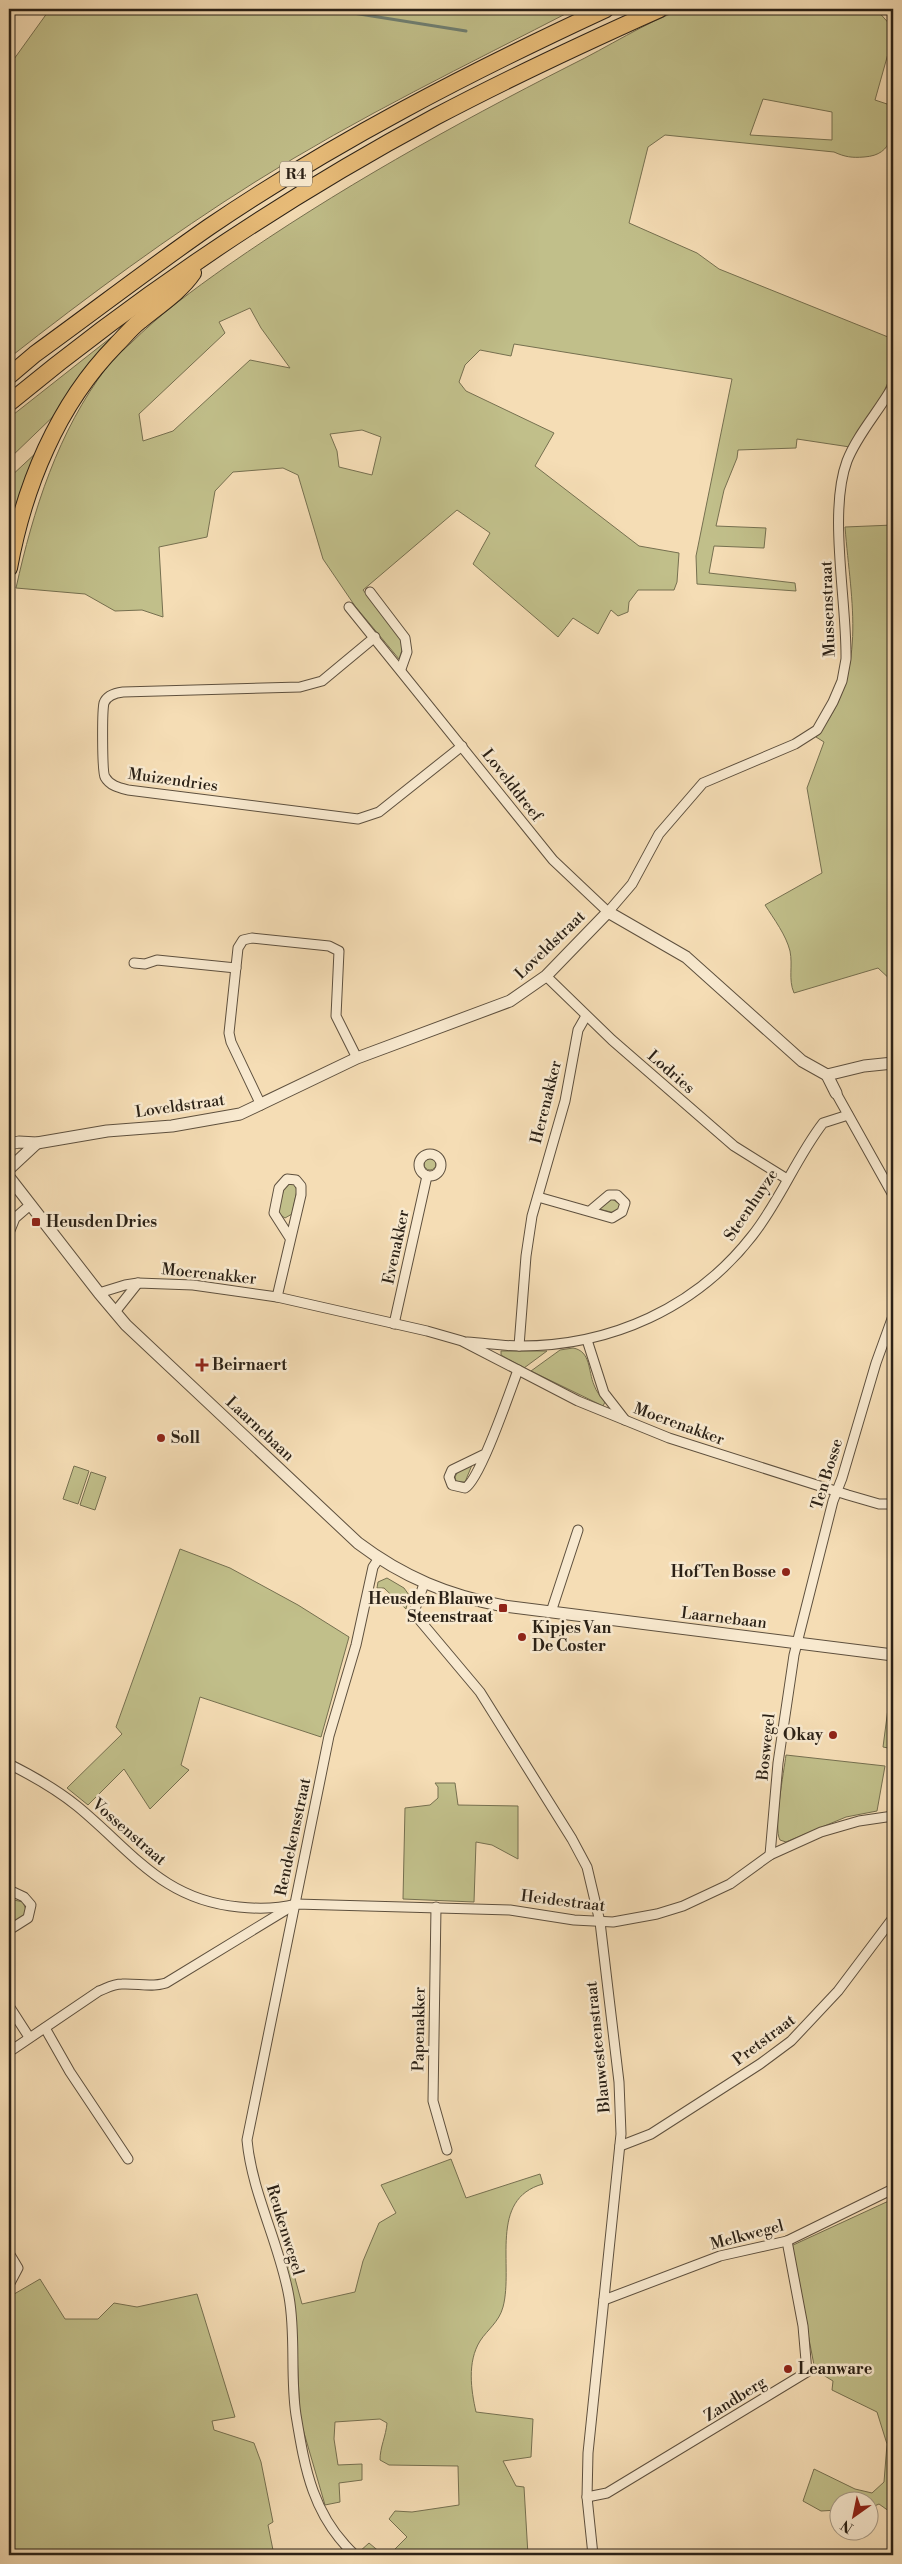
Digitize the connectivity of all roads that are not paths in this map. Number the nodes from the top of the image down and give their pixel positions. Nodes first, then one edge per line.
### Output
1 (606, 9) edge
2 (660, 9) edge
3 (203, 258) junction
4 (9, 376) edge
5 (893, 386) edge
6 (9, 403) edge
7 (9, 568) edge
8 (370, 592) dead end
9 (349, 607) dead end
10 (375, 637) junction
11 (401, 669) junction
12 (462, 746) junction
13 (608, 912) junction
14 (134, 963) dead end
15 (236, 968) junction
16 (546, 976) junction
17 (586, 1016) junction
18 (357, 1058) junction
19 (893, 1063) edge
20 (828, 1075) junction
21 (836, 1093) joint
22 (261, 1105) junction
23 (848, 1115) junction
24 (37, 1143) junction
25 (9, 1144) edge
26 (9, 1169) edge
27 (427, 1176) dead end
28 (9, 1177) edge
29 (787, 1179) junction
30 (893, 1195) edge
31 (538, 1197) junction
32 (30, 1205) junction
33 (590, 1211) dead end
34 (9, 1233) edge
35 (290, 1238) junction
36 (138, 1283) junction
37 (99, 1293) junction
38 (277, 1297) junction
39 (115, 1312) junction
40 (893, 1316) edge
41 (394, 1324) junction
42 (587, 1340) junction
43 (462, 1341) junction
44 (519, 1346) junction
45 (518, 1370) junction
46 (626, 1421) junction
47 (484, 1454) dead end
48 (836, 1490) junction
49 (893, 1504) edge
50 (578, 1530) dead end
51 (379, 1558) junction
52 (423, 1588) junction
53 (551, 1612) junction
54 (796, 1643) junction
55 (893, 1656) edge
56 (9, 1764) edge
57 (893, 1816) edge
58 (770, 1855) junction
59 (9, 1890) edge
60 (296, 1904) junction
61 (436, 1907) junction
62 (893, 1918) edge
63 (600, 1922) junction
64 (9, 1930) edge
65 (9, 2006) edge
66 (45, 2028) junction
67 (29, 2038) junction
68 (9, 2052) edge
69 (620, 2146) junction
70 (447, 2150) dead end
71 (128, 2159) dead end
72 (893, 2189) edge
73 (787, 2241) junction
74 (9, 2253) edge
75 (9, 2285) edge
76 (604, 2300) junction
77 (587, 2497) junction
78 (355, 2555) edge
79 (593, 2555) edge

1 - 4 highway, R4
2 - 3 highway, R4
3 - 6 highway, R4
3 - 7 highway
5 - 13 street, Mussenstraat
8 - 11 street
9 - 10 street, Lovelddreef
10 - 11 street, Lovelddreef
10 - 12 street, Muizendries
11 - 12 street, Lovelddreef
12 - 13 street, Lovelddreef
13 - 16 street, Loveldstraat
13 - 20 street, Loveldstraat
14 - 15 street
15 - 18 street
15 - 22 street
16 - 17 street, Lodries
16 - 18 street, Loveldstraat
17 - 29 street, Lodries
17 - 31 street, Herenakker
18 - 22 street, Loveldstraat
19 - 20 street
20 - 21 street
21 - 23 street
22 - 24 street, Loveldstraat
23 - 29 street, Steenhuyze
23 - 30 street
24 - 25 street, Loveldstraat
24 - 26 street
27 - 41 street, Evenakker
28 - 32 street, Laarnebaan
29 - 42 street, Steenhuyze
31 - 33 street
31 - 44 street, Herenakker
32 - 34 street
32 - 37 street, Laarnebaan
35 - 35 street, Moerenakker
35 - 38 street, Moerenakker
36 - 37 street, Moerenakker
36 - 38 street, Moerenakker
36 - 39 street, Moerenakker
37 - 39 street, Laarnebaan
38 - 41 street, Moerenakker
39 - 51 street, Laarnebaan
40 - 48 street, Ten Bosse
41 - 43 street, Moerenakker
42 - 44 street, Steenhuyze
42 - 46 street
43 - 44 street, Steenhuyze
43 - 45 street, Moerenakker
45 - 46 street, Moerenakker
45 - 47 street
46 - 48 street, Moerenakker
48 - 49 street, Moerenakker
48 - 54 street, Ten Bosse
50 - 53 street
51 - 52 street, Laarnebaan
51 - 60 street, Rendekensstraat
52 - 53 street, Laarnebaan
52 - 63 street, Blauwesteenstraat
53 - 54 street, Laarnebaan
54 - 55 street, Laarnebaan
54 - 58 street, Boswegel
56 - 60 street, Vossenstraat
57 - 58 street, Heidestraat
58 - 63 street, Heidestraat
59 - 64 street
60 - 61 street, Heidestraat
60 - 66 street, Rendekensstraat
60 - 78 street, Reukenwegel
61 - 63 street, Heidestraat
61 - 70 street, Papenakker
62 - 69 street, Pretstraat
63 - 69 street, Blauwesteenstraat
65 - 67 street
66 - 67 street, Rendekensstraat
66 - 71 street
67 - 68 street, Rendekensstraat
69 - 76 street, Blauwesteenstraat
72 - 73 street, Melkwegel
73 - 76 street, Melkwegel
73 - 77 street, Zandberg
74 - 75 street
76 - 77 street, Blauwesteenstraat
77 - 79 street, Blauwesteenstraat

